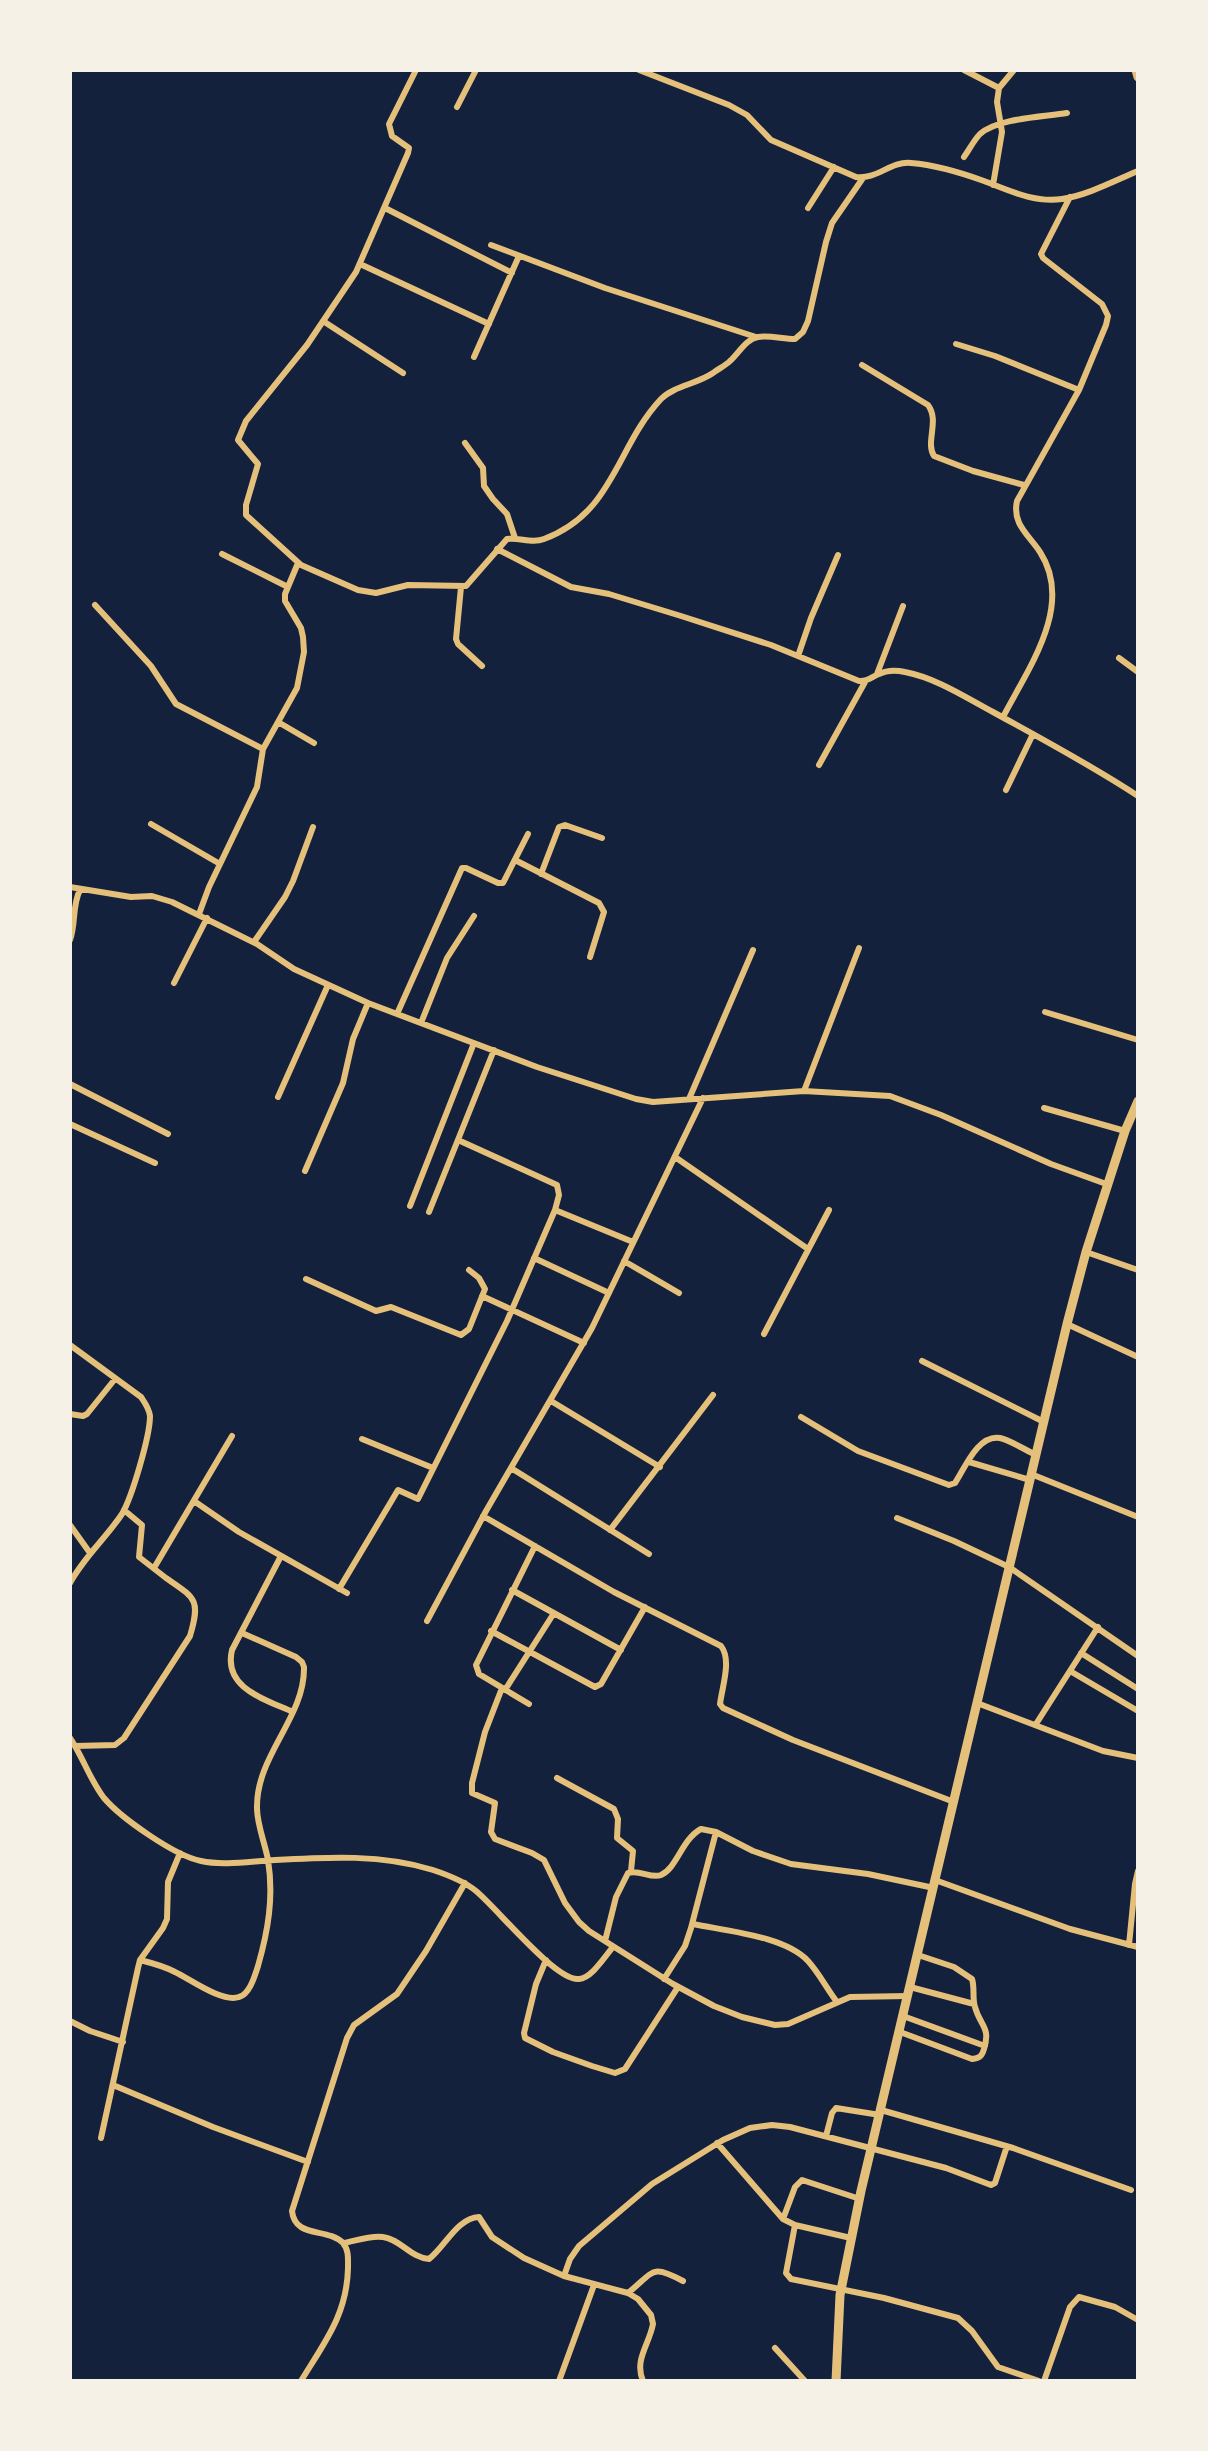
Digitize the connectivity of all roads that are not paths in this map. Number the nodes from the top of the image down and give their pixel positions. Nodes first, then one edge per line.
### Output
1 (416, 70) edge
2 (476, 70) edge
3 (639, 70) edge
4 (964, 70) edge
5 (1014, 70) edge
6 (1136, 70) edge
7 (1138, 77) edge
8 (999, 88) junction
9 (457, 107) dead end
10 (1067, 113) dead end
11 (1000, 124) junction
12 (964, 157) dead end
13 (834, 167) junction
14 (1138, 171) edge
15 (863, 178) junction
16 (993, 185) junction
17 (1070, 197) junction
18 (385, 208) junction
19 (808, 208) dead end
20 (491, 245) dead end
21 (519, 256) junction
22 (360, 264) junction
23 (512, 273) junction
24 (323, 321) junction
25 (489, 324) junction
26 (755, 337) junction
27 (956, 344) dead end
28 (474, 357) dead end
29 (862, 365) dead end
30 (403, 373) dead end
31 (1079, 390) junction
32 (465, 443) dead end
33 (1024, 485) junction
34 (515, 538) junction
35 (497, 550) junction
36 (222, 554) dead end
37 (838, 555) dead end
38 (298, 563) junction
39 (288, 587) junction
40 (461, 587) junction
41 (94, 605) dead end
42 (903, 606) dead end
43 (798, 656) junction
44 (1119, 658) dead end
45 (482, 666) dead end
46 (1138, 672) edge
47 (877, 674) junction
48 (865, 682) junction
49 (1003, 717) junction
50 (278, 722) junction
51 (1033, 734) junction
52 (314, 743) dead end
53 (262, 750) junction
54 (819, 765) dead end
55 (1006, 790) dead end
56 (1138, 796) edge
57 (150, 824) dead end
58 (313, 827) dead end
59 (528, 834) dead end
60 (602, 838) dead end
61 (515, 860) junction
62 (220, 864) junction
63 (541, 874) junction
64 (70, 887) edge
65 (80, 890) junction
66 (199, 914) junction
67 (474, 916) dead end
68 (207, 918) junction
69 (70, 940) edge
70 (254, 942) junction
71 (859, 948) dead end
72 (753, 950) dead end
73 (590, 957) dead end
74 (174, 984) dead end
75 (328, 985) junction
76 (368, 1003) junction
77 (1045, 1012) dead end
78 (397, 1014) junction
79 (421, 1023) junction
80 (1138, 1040) edge
81 (474, 1043) junction
82 (494, 1050) junction
83 (70, 1084) edge
84 (804, 1091) junction
85 (278, 1097) dead end
86 (703, 1098) junction
87 (690, 1099) junction
88 (1138, 1101) edge
89 (1044, 1108) dead end
90 (70, 1124) edge
91 (1125, 1131) junction
92 (169, 1134) dead end
93 (458, 1140) junction
94 (675, 1157) junction
95 (155, 1163) dead end
96 (305, 1171) dead end
97 (1109, 1185) junction
98 (410, 1206) dead end
99 (555, 1210) junction
100 (829, 1210) dead end
101 (429, 1212) dead end
102 (633, 1242) junction
103 (808, 1249) junction
104 (1086, 1252) junction
105 (534, 1258) junction
106 (624, 1261) junction
107 (469, 1270) dead end
108 (1138, 1270) edge
109 (306, 1279) dead end
110 (609, 1293) junction
111 (679, 1293) dead end
112 (482, 1296) junction
113 (511, 1310) junction
114 (1067, 1324) junction
115 (764, 1334) dead end
116 (584, 1343) junction
117 (70, 1345) edge
118 (1138, 1357) edge
119 (922, 1361) dead end
120 (115, 1379) junction
121 (713, 1395) dead end
122 (551, 1401) junction
123 (70, 1414) edge
124 (801, 1417) dead end
125 (1044, 1422) junction
126 (232, 1436) dead end
127 (362, 1439) dead end
128 (1035, 1455) junction
129 (969, 1462) junction
130 (660, 1467) junction
131 (433, 1468) junction
132 (512, 1468) junction
133 (1030, 1477) junction
134 (194, 1501) junction
135 (124, 1510) junction
136 (484, 1516) junction
137 (1138, 1517) edge
138 (897, 1518) dead end
139 (70, 1525) edge
140 (610, 1530) junction
141 (535, 1546) junction
142 (90, 1553) junction
143 (649, 1555) dead end
144 (281, 1556) junction
145 (1009, 1567) junction
146 (154, 1568) junction
147 (70, 1583) edge
148 (339, 1589) junction
149 (512, 1590) junction
150 (347, 1593) dead end
151 (645, 1607) junction
152 (554, 1613) junction
153 (427, 1621) dead end
154 (1098, 1627) junction
155 (491, 1632) junction
156 (242, 1633) junction
157 (621, 1650) junction
158 (529, 1653) junction
159 (1081, 1653) junction
160 (1138, 1656) edge
161 (1070, 1671) junction
162 (504, 1689) junction
163 (1138, 1689) edge
164 (977, 1703) junction
165 (529, 1704) dead end
166 (1138, 1711) edge
167 (293, 1712) junction
168 (1036, 1724) junction
169 (70, 1738) edge
170 (75, 1746) junction
171 (1138, 1758) edge
172 (557, 1778) dead end
173 (954, 1802) junction
174 (716, 1832) junction
175 (180, 1853) junction
176 (268, 1861) junction
177 (631, 1871) junction
178 (1138, 1871) edge
179 (465, 1883) junction
180 (935, 1884) junction
181 (693, 1924) junction
182 (605, 1941) junction
183 (1129, 1945) junction
184 (613, 1947) junction
185 (1138, 1947) edge
186 (918, 1955) junction
187 (140, 1960) junction
188 (546, 1961) junction
189 (664, 1979) junction
190 (678, 1987) junction
191 (909, 1992) junction
192 (837, 2002) junction
193 (974, 2004) junction
194 (903, 2016) junction
195 (70, 2021) edge
196 (900, 2032) junction
197 (123, 2042) junction
198 (985, 2046) junction
199 (113, 2085) junction
200 (881, 2112) junction
201 (825, 2136) junction
202 (101, 2138) dead end
203 (717, 2143) junction
204 (1007, 2146) junction
205 (872, 2148) junction
206 (308, 2162) junction
207 (1131, 2190) dead end
208 (860, 2199) junction
209 (783, 2219) junction
210 (795, 2225) junction
211 (851, 2238) junction
212 (344, 2244) junction
213 (564, 2276) junction
214 (684, 2281) dead end
215 (594, 2285) junction
216 (841, 2290) junction
217 (628, 2293) junction
218 (1138, 2320) edge
219 (775, 2348) dead end
220 (301, 2381) edge
221 (559, 2381) edge
222 (643, 2381) edge
223 (805, 2381) edge
224 (836, 2381) edge
225 (1042, 2381) edge

1 - 18 street
2 - 9 street
3 - 13 street
4 - 8 street
5 - 8 street
6 - 7 main road
8 - 11 street
10 - 11 street
11 - 12 street
11 - 16 street
13 - 15 street
13 - 19 street
14 - 17 street
15 - 16 street
15 - 26 street
16 - 17 street
17 - 31 street
18 - 22 street
18 - 23 street
20 - 21 street
21 - 23 street
21 - 26 street
22 - 24 street
22 - 25 street
23 - 25 street
24 - 30 street
24 - 38 street
25 - 28 street
26 - 34 street
27 - 31 street
29 - 33 street
31 - 33 street
32 - 34 street
33 - 49 street
34 - 35 street
35 - 40 street
35 - 43 street
36 - 39 street
37 - 43 street
38 - 39 street
38 - 40 street
39 - 50 street
40 - 45 street
41 - 53 street
42 - 47 street
43 - 48 street
44 - 46 street
47 - 48 street
47 - 49 street
48 - 54 street
49 - 51 street
50 - 52 street
50 - 53 street
51 - 55 street
51 - 56 street
53 - 62 street
57 - 62 street
58 - 70 street
59 - 61 street
60 - 63 street
61 - 63 street
61 - 78 street
62 - 66 street
63 - 73 street
64 - 65 street
65 - 66 street
65 - 69 street
66 - 68 street
67 - 79 street
68 - 70 street
68 - 74 street
70 - 75 street
71 - 84 street
72 - 87 street
75 - 76 street
75 - 85 street
76 - 78 street
76 - 96 street
77 - 80 street
78 - 79 street
79 - 81 street
81 - 82 street
81 - 98 street
82 - 87 street
82 - 93 street
83 - 92 street
84 - 86 street
84 - 97 street
86 - 87 street
86 - 94 street
88 - 91 main road
89 - 91 street
90 - 95 street
91 - 97 main road
93 - 99 street
93 - 101 street
94 - 102 street
94 - 103 street
97 - 104 main road
99 - 102 street
99 - 105 street
100 - 103 street
102 - 106 street
103 - 115 street
104 - 108 street
104 - 114 main road
105 - 110 street
105 - 113 street
106 - 110 street
106 - 111 street
107 - 112 street
109 - 112 street
110 - 116 street
112 - 113 street
113 - 116 street
113 - 131 street
114 - 118 street
114 - 125 main road
116 - 122 street
117 - 120 street
119 - 125 street
120 - 123 street
120 - 135 street
121 - 130 street
122 - 130 street
122 - 132 street
124 - 129 street
125 - 128 main road
126 - 134 street
127 - 131 street
128 - 129 street
128 - 133 main road
129 - 133 street
130 - 140 street
131 - 148 street
132 - 136 street
132 - 140 street
133 - 137 street
133 - 145 main road
134 - 144 street
134 - 146 street
135 - 142 street
135 - 146 street
136 - 141 street
136 - 153 street
138 - 145 street
139 - 142 street
140 - 143 street
141 - 149 street
141 - 151 street
142 - 147 street
144 - 148 street
144 - 156 street
145 - 154 street
145 - 164 main road
146 - 170 street
148 - 150 street
149 - 152 street
149 - 155 street
151 - 157 street
151 - 173 street
152 - 157 street
152 - 158 street
154 - 159 street
154 - 160 street
155 - 158 street
155 - 162 street
156 - 167 street
156 - 167 street
157 - 158 street
158 - 162 street
159 - 161 street
159 - 163 street
161 - 166 street
161 - 168 street
162 - 165 street
162 - 182 street
164 - 168 street
164 - 173 main road
167 - 176 street
168 - 171 street
169 - 170 street
170 - 175 street
172 - 177 street
173 - 180 main road
174 - 177 street
174 - 180 street
174 - 181 street
175 - 176 street
175 - 187 street
176 - 179 street
176 - 187 street
177 - 182 street
178 - 183 street
179 - 188 street
179 - 206 street
180 - 183 street
180 - 186 main road
181 - 189 street
181 - 192 street
182 - 184 street
183 - 185 street
184 - 188 street
184 - 189 street
186 - 191 main road
186 - 193 street
187 - 197 street
188 - 190 street
189 - 190 street
190 - 192 street
191 - 192 street
191 - 193 street
191 - 194 main road
193 - 198 street
194 - 196 main road
194 - 198 street
195 - 197 street
196 - 198 street
196 - 200 main road
197 - 199 street
199 - 202 street
199 - 206 street
200 - 201 street
200 - 204 street
200 - 205 main road
201 - 203 street
201 - 205 street
203 - 209 street
203 - 213 street
204 - 205 street
204 - 207 street
205 - 208 main road
206 - 212 street
208 - 209 street
208 - 211 main road
209 - 210 street
210 - 211 street
210 - 216 street
211 - 216 main road
212 - 213 street
212 - 220 street
213 - 215 street
214 - 217 street
215 - 217 street
215 - 221 street
216 - 224 main road
216 - 225 street
217 - 222 street
218 - 225 street
219 - 223 street

